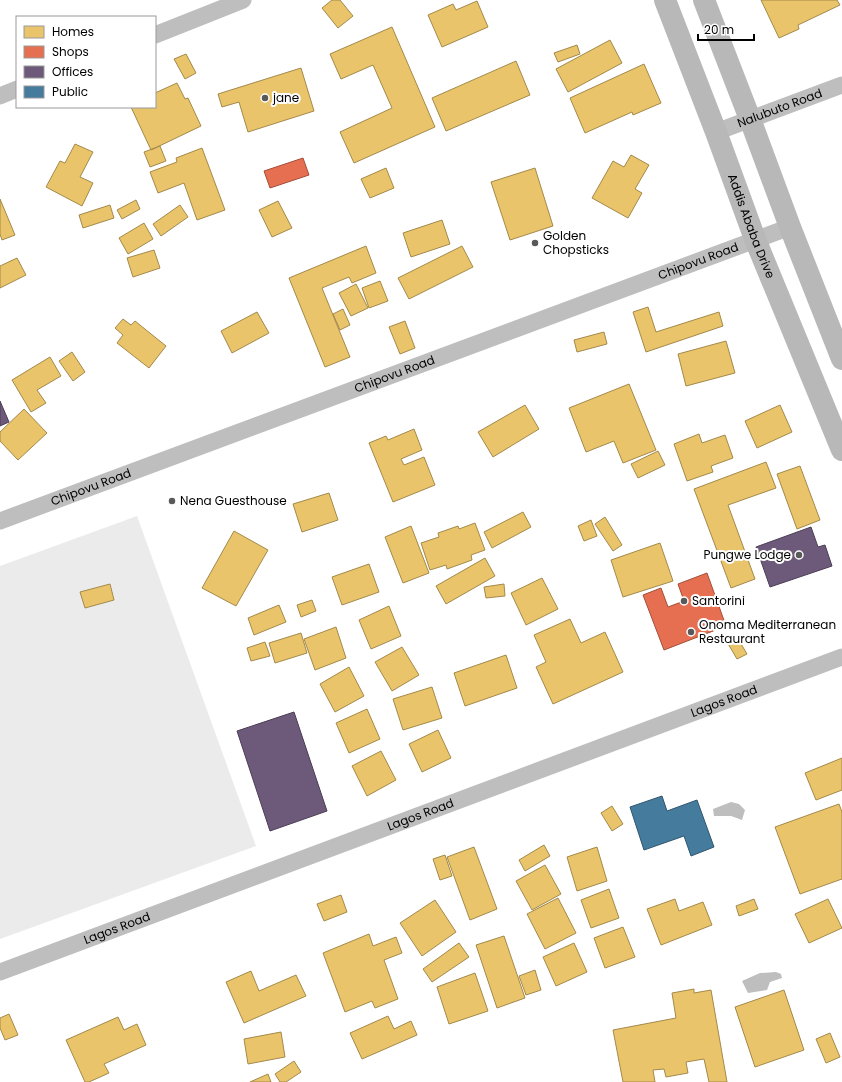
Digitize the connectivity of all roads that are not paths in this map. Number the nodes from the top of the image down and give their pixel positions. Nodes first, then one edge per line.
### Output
1 (243, 0) edge
2 (665, 0) edge
3 (704, 0) edge
4 (156, 34) edge
5 (842, 85) edge
6 (16, 89) edge
7 (0, 96) edge
8 (750, 119) junction
9 (716, 132) junction
10 (790, 227) junction
11 (756, 239) junction
12 (842, 359) edge
13 (842, 450) edge
14 (0, 521) edge
15 (842, 657) edge
16 (0, 972) edge

1 - 4 street
2 - 9 main road, Addis Ababa Drive
3 - 8 main road
5 - 8 street, Nalubuto Road
6 - 7 street
8 - 9 street, Nalubuto Road
8 - 10 main road
9 - 11 main road, Addis Ababa Drive
10 - 11 street, Chipovu Road
10 - 12 main road
11 - 13 main road, Addis Ababa Drive
11 - 14 street, Chipovu Road
15 - 16 street, Lagos Road

